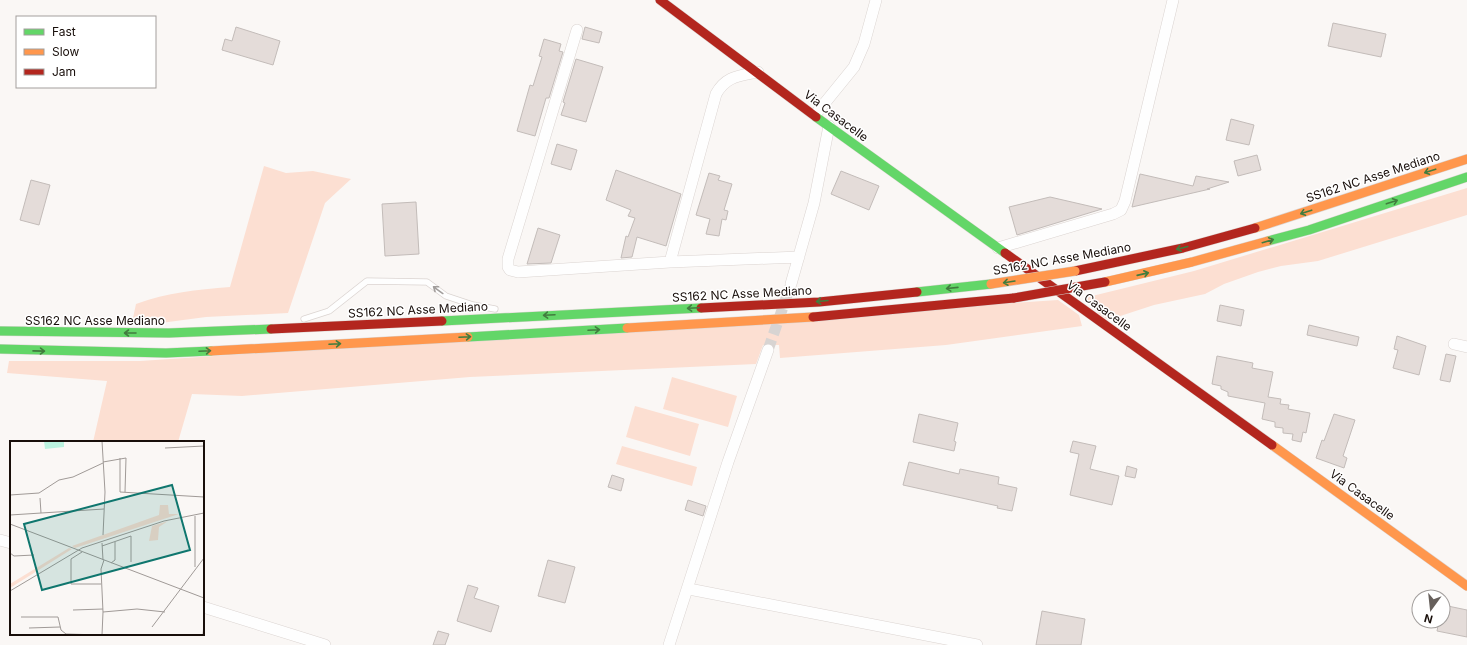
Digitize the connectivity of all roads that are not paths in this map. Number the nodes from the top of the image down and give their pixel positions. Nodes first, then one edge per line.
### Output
1 (660, 0) edge
2 (876, 0) edge
3 (1173, 0) edge
4 (577, 30) dead end
5 (758, 72) junction
6 (815, 115) junction
7 (829, 126) junction
8 (1467, 159) edge
9 (1467, 177) edge
10 (998, 248) junction
11 (799, 256) junction
12 (670, 262) junction
13 (791, 284) tunnel mouth
14 (501, 310) dead end
15 (508, 312) dead end
16 (529, 316) junction
17 (301, 320) dead end
18 (294, 321) dead end
19 (241, 331) junction
20 (0, 332) edge
21 (1454, 344) dead end
22 (1467, 347) edge
23 (0, 349) edge
24 (768, 350) tunnel mouth
25 (0, 540) edge
26 (10, 543) edge
27 (1467, 586) edge
28 (689, 589) junction
29 (204, 607) edge
30 (325, 645) edge
31 (669, 645) edge
32 (976, 645) edge

1 - 5 main road, Via Casacelle
2 - 6 street
3 - 10 street
4 - 12 street
5 - 6 main road, Via Casacelle
5 - 12 street
6 - 7 main road, Via Casacelle
7 - 10 main road, Via Casacelle
7 - 11 street
8 -> 16 main road, SS162 NC Asse Mediano, bridge
23 -> 9 main road, bridge
10 - 27 main road, Via Casacelle
11 - 12 street
11 - 13 street
14 -> 17 lane
15 - 16 lane
16 - 19 main road, SS162 NC Asse Mediano
18 - 19 lane
19 -> 20 main road, SS162 NC Asse Mediano
21 - 22 street
24 - 28 street
25 - 26 street
28 - 31 street
28 - 32 street
29 - 30 street

